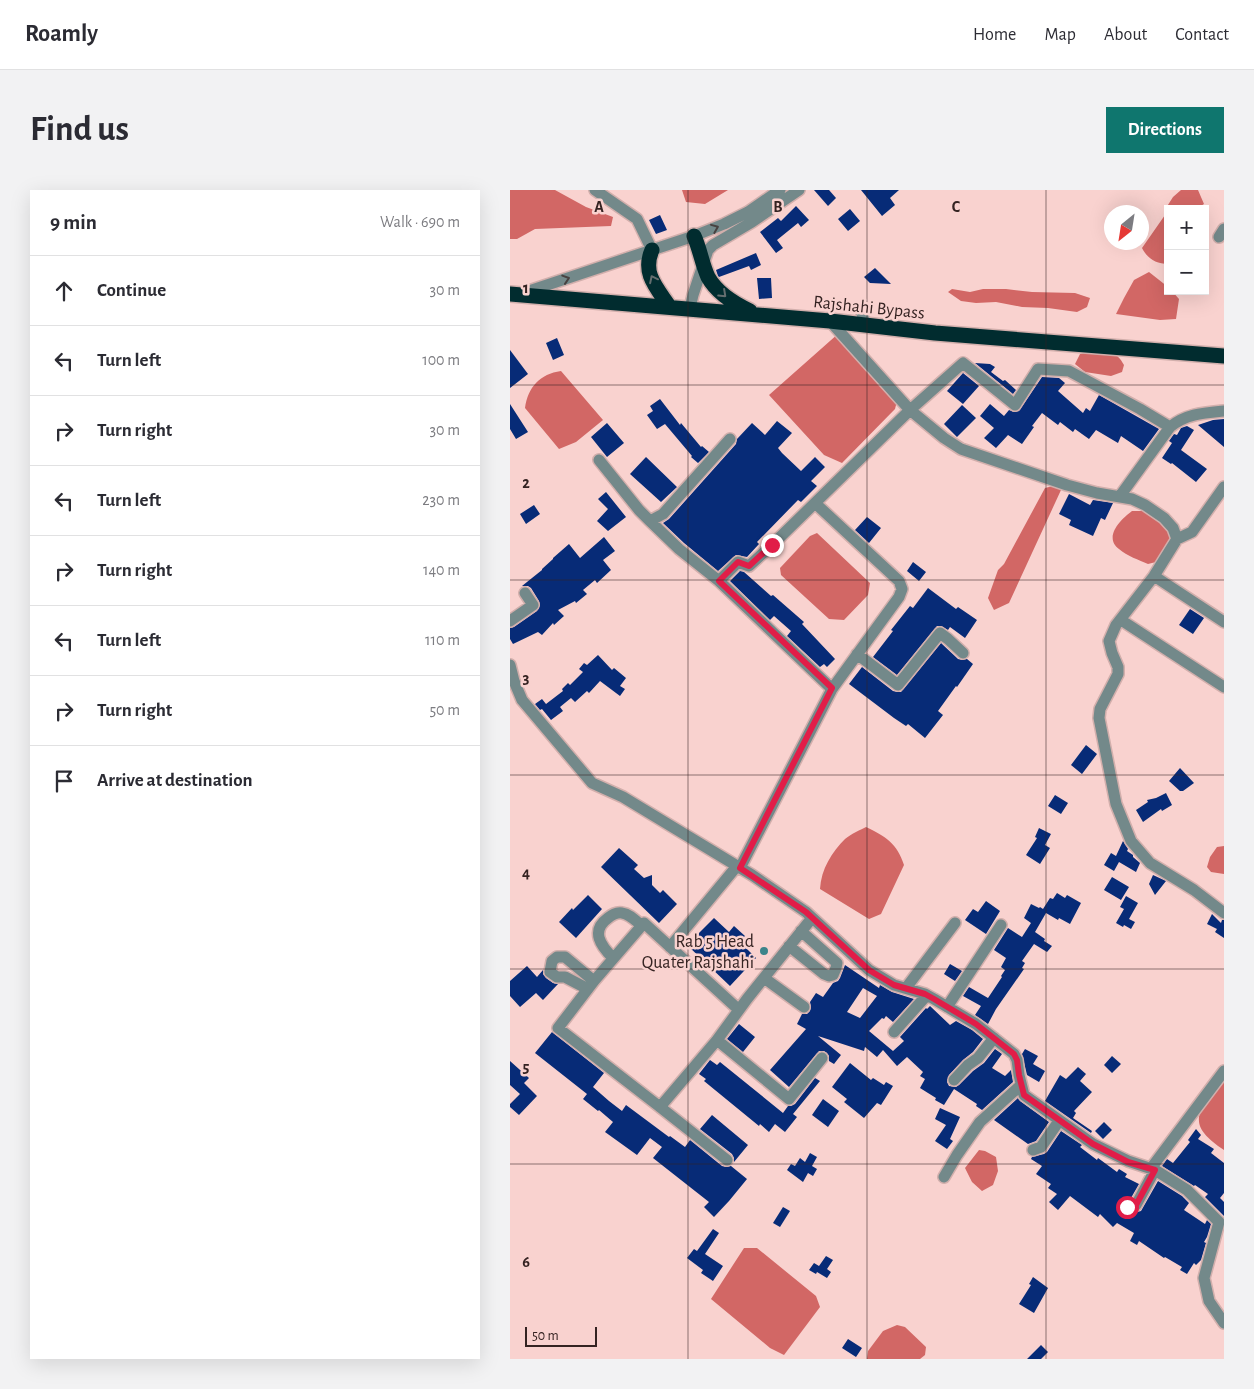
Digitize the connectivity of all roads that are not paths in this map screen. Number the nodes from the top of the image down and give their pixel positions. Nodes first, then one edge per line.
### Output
1 (596, 190) edge
2 (780, 190) edge
3 (799, 190) edge
4 (694, 236) junction
5 (652, 250) junction
6 (703, 262) junction
7 (515, 294) edge
8 (668, 306) junction
9 (690, 308) junction
10 (759, 316) junction
11 (830, 321) junction
12 (1224, 356) edge
13 (910, 410) junction
14 (1224, 412) edge
15 (1170, 427) junction
16 (730, 439) dead end
17 (599, 460) dead end
18 (1224, 486) edge
19 (1120, 496) junction
20 (815, 503) junction
21 (650, 521) junction
22 (1177, 539) junction
23 (1154, 576) junction
24 (719, 581) junction
25 (525, 592) dead end
26 (1121, 620) junction
27 (510, 622) edge
28 (1224, 622) edge
29 (963, 653) dead end
30 (858, 654) junction
31 (510, 665) edge
32 (1224, 687) edge
33 (832, 688) junction
34 (739, 867) junction
35 (1224, 913) edge
36 (812, 918) junction
37 (955, 923) dead end
38 (642, 926) junction
39 (1001, 926) dead end
40 (801, 931) junction
41 (790, 946) junction
42 (670, 947) junction
43 (613, 958) junction
44 (764, 978) junction
45 (906, 988) junction
46 (927, 995) junction
47 (804, 1007) dead end
48 (947, 1007) junction
49 (739, 1010) junction
50 (894, 1032) dead end
51 (994, 1038) junction
52 (717, 1040) junction
53 (822, 1058) dead end
54 (1224, 1071) edge
55 (954, 1080) dead end
56 (1021, 1085) junction
57 (660, 1107) junction
58 (1059, 1121) junction
59 (1033, 1150) dead end
60 (727, 1160) dead end
61 (1155, 1170) junction
62 (944, 1177) dead end
63 (1127, 1207) dead end
64 (1224, 1323) edge

1 - 5 street
4 -> 2 street
3 - 6 street
4 - 5 street
4 - 6 highway
7 -> 5 street
8 -> 5 highway
6 - 9 street
6 -> 10 highway
7 - 8 highway, Rajshahi Bypass
8 - 9 highway, Rajshahi Bypass
9 - 10 highway, Rajshahi Bypass
10 - 11 highway, Rajshahi Bypass
11 - 12 highway, Rajshahi Bypass
11 - 13 street
13 - 15 street
13 - 19 street
13 - 20 street
14 - 15 street
15 - 19 street
16 - 21 street
17 - 21 street
18 - 22 street
19 - 22 street
20 - 24 street
20 - 30 street
21 - 24 street
22 - 23 street
23 - 26 street
23 - 28 street
24 - 33 street
25 - 27 street
26 - 32 street
26 - 35 street
29 - 30 street
30 - 33 street
31 - 34 street
33 - 34 street
34 - 36 street
34 - 42 street
36 - 40 street
36 - 45 street
37 - 45 street
38 - 42 street
38 - 43 street
38 - 43 street
39 - 48 street
40 - 41 street
40 - 41 street
41 - 44 street
42 - 49 street
43 - 57 street
44 - 47 street
44 - 49 street
45 - 46 street
46 - 48 street
46 - 50 street
48 - 51 street
49 - 52 street
51 - 55 street
51 - 56 street
52 - 53 street
52 - 57 street
54 - 61 street
56 - 58 street
56 - 62 street
57 - 60 street
58 - 59 street
58 - 61 street
61 - 63 street
61 - 64 street

